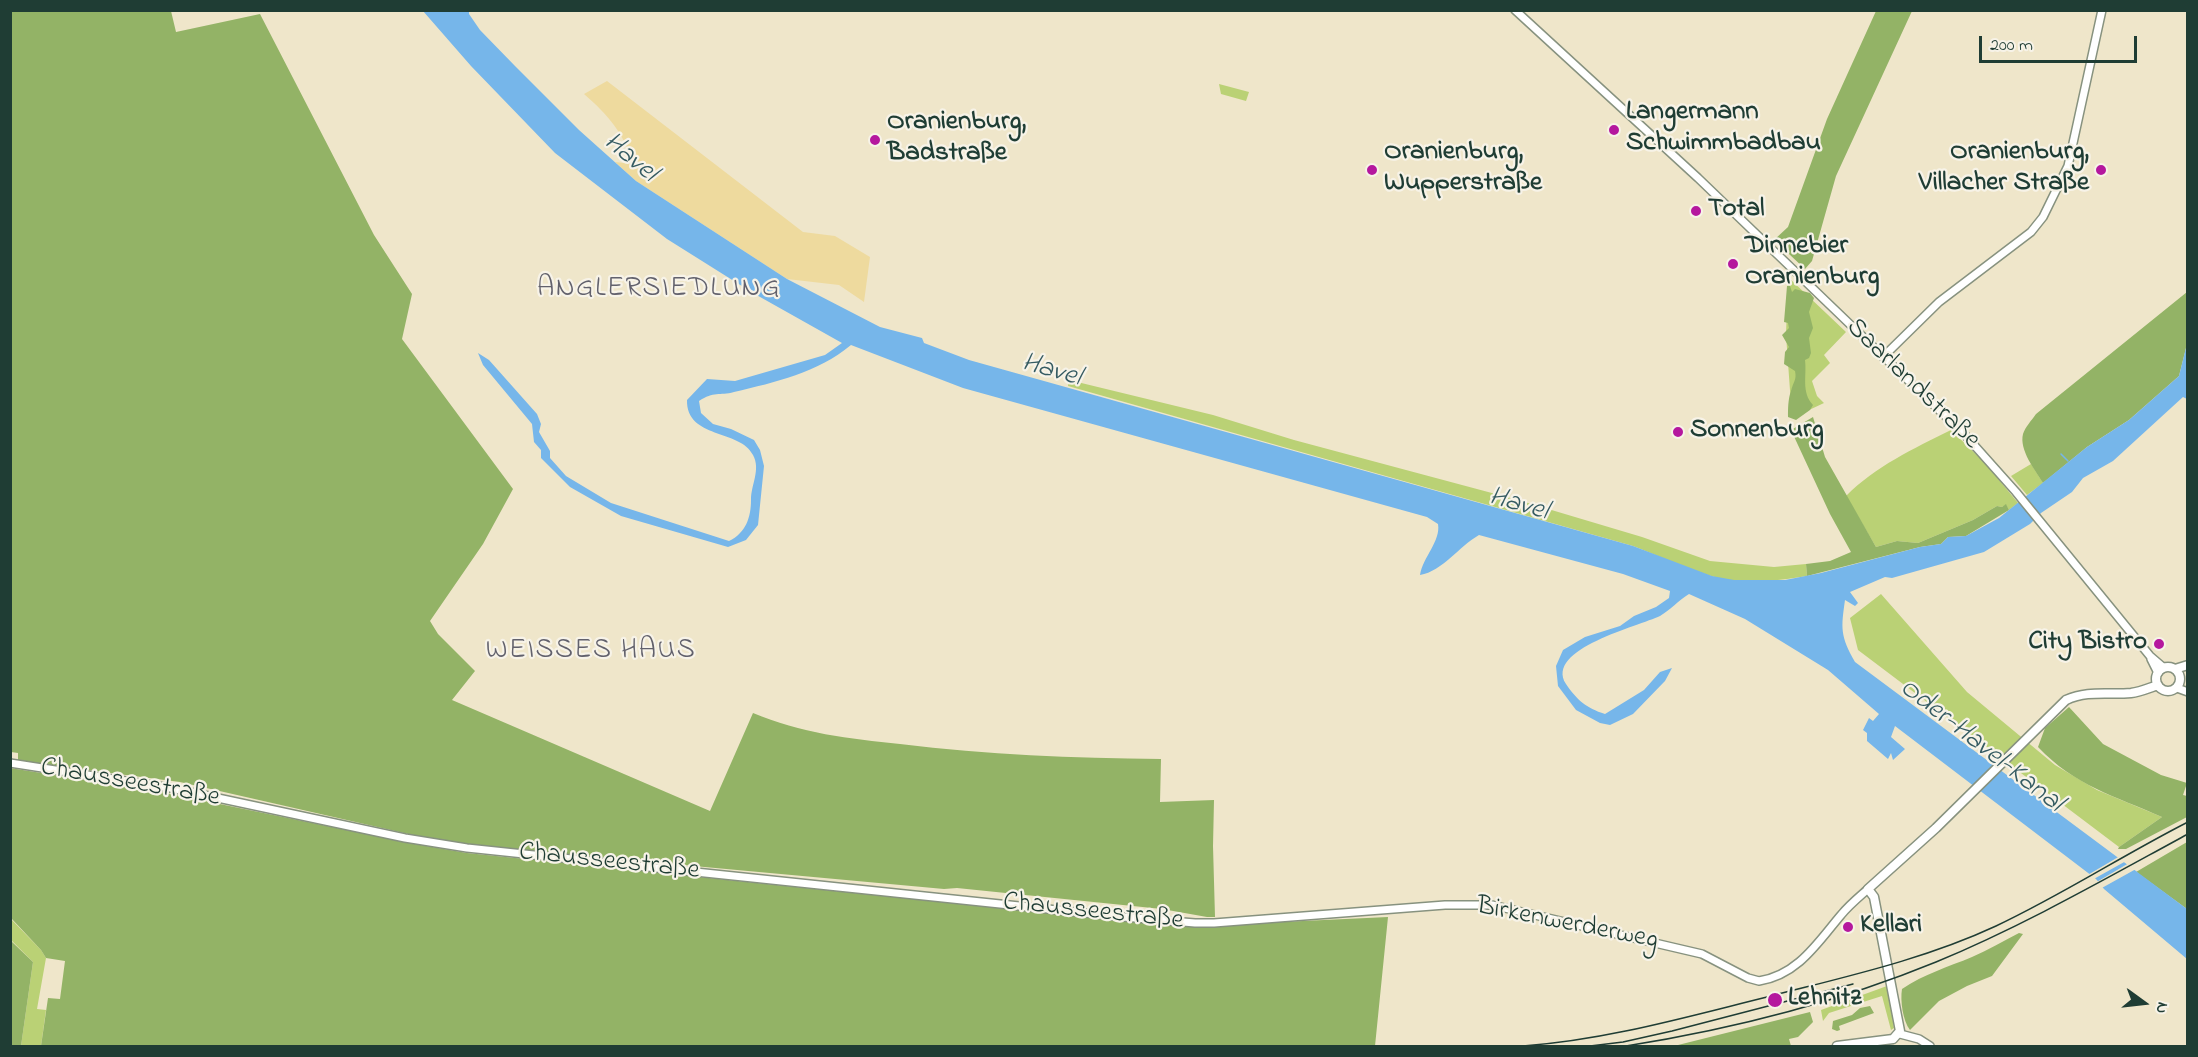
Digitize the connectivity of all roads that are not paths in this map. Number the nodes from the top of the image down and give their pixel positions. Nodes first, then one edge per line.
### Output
1 (1515, 10) edge
2 (2102, 10) edge
3 (1883, 357) junction
4 (2187, 667) edge
5 (2161, 670) junction
6 (2177, 672) junction
7 (2158, 685) junction
8 (2177, 688) junction
9 (2187, 692) edge
10 (10, 764) edge
11 (1868, 889) junction
12 (1214, 922) joint
13 (1900, 1034) junction
14 (1837, 1047) edge
15 (1930, 1047) edge

1 - 3 street, Saarlandstraße
2 - 3 street
3 - 5 street, Saarlandstraße
4 - 6 main road
5 - 6 main road
5 - 7 main road
6 - 8 main road
7 - 8 main road
7 - 11 main road
8 - 9 street
10 - 12 street, Chausseestraße
11 - 12 street, Birkenwerderweg
11 - 13 main road
13 - 14 main road
13 - 15 street

